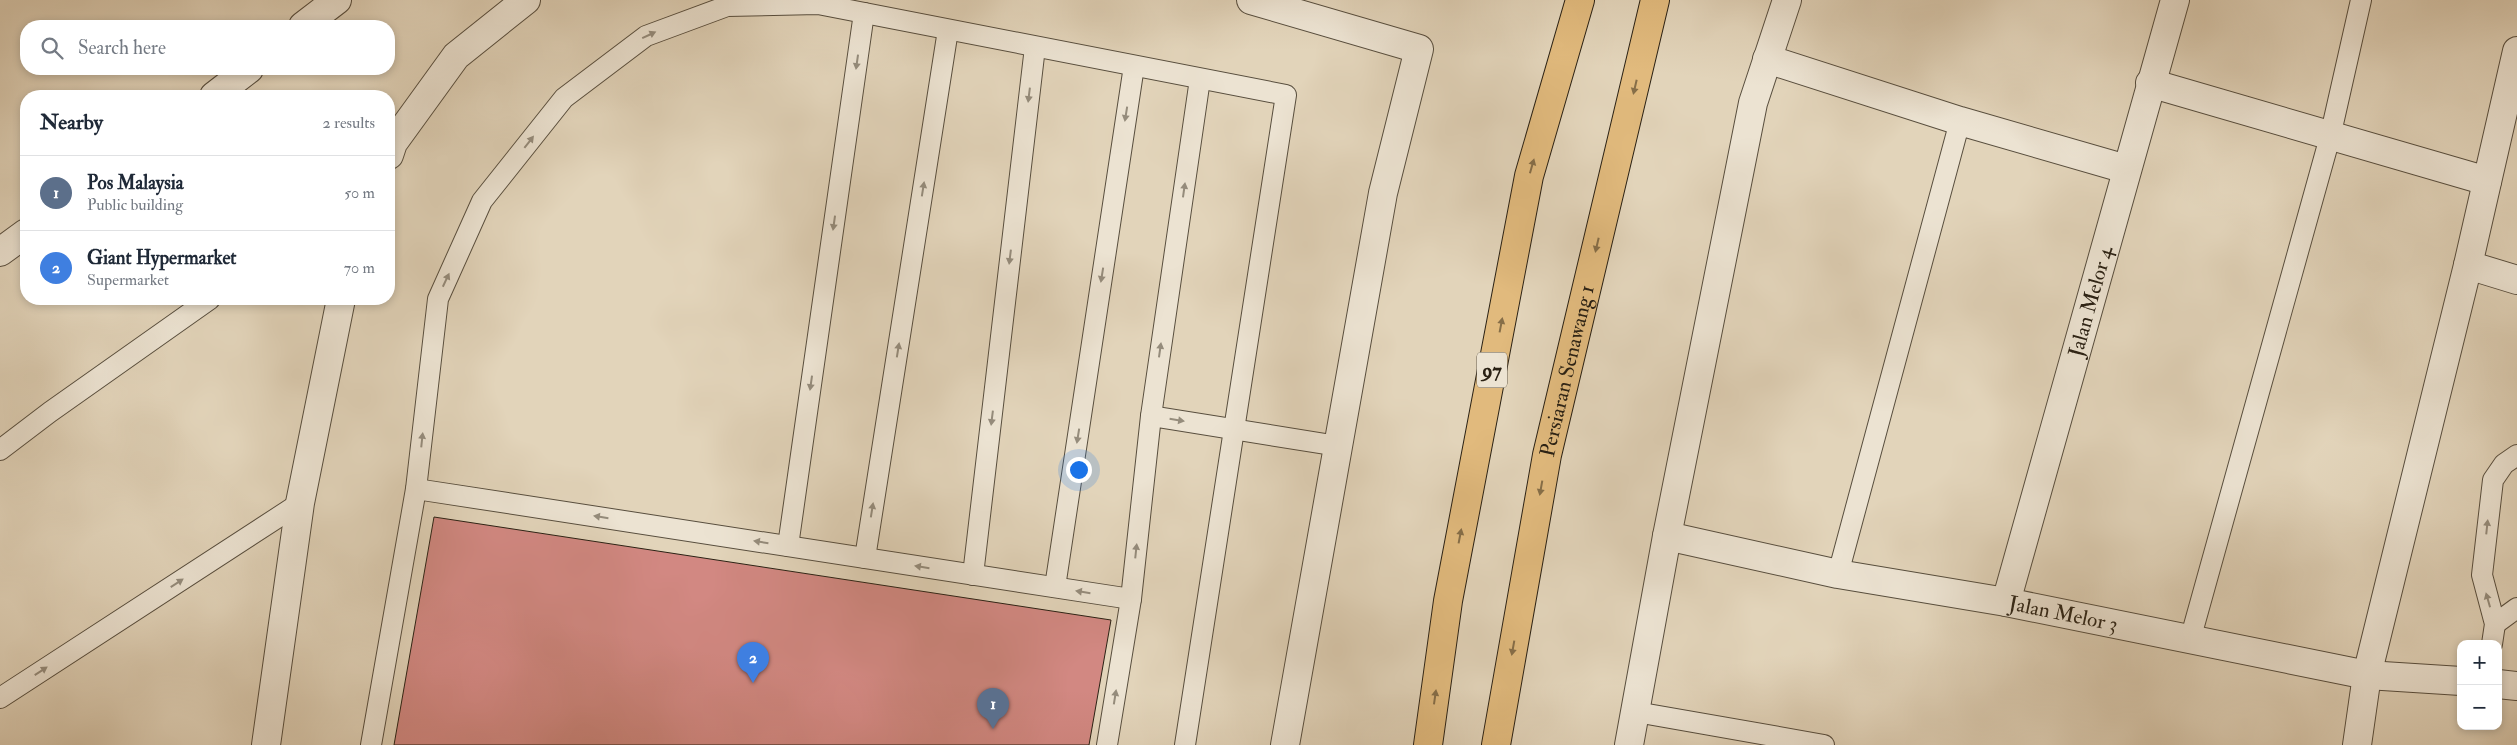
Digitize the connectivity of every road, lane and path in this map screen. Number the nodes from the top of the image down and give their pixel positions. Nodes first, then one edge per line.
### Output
1 (337, 0) edge
2 (526, 0) edge
3 (1251, 0) edge
4 (1580, 0) edge
5 (1655, 0) edge
6 (1664, 0) edge
7 (1787, 0) edge
8 (2175, 0) edge
9 (2361, 0) edge
10 (864, 13) junction
11 (311, 20) edge
12 (948, 30) junction
13 (1646, 39) junction
14 (1035, 47) junction
15 (2517, 51) edge
16 (1767, 59) junction
17 (1134, 66) junction
18 (241, 75) edge
19 (1200, 79) junction
20 (2150, 83) junction
21 (222, 90) edge
22 (1960, 120) junction
23 (2330, 136) junction
24 (395, 140) edge
25 (2126, 169) junction
26 (2487, 181) junction
27 (20, 237) edge
28 (0, 252) edge
29 (2468, 265) junction
30 (2517, 280) edge
31 (201, 305) edge
32 (341, 305) edge
33 (1151, 416) junction
34 (1236, 430) junction
35 (1338, 446) junction
36 (0, 450) edge
37 (2517, 455) edge
38 (416, 489) junction
39 (300, 503) junction
40 (1667, 536) junction
41 (788, 546) junction
42 (865, 558) junction
43 (1838, 574) junction
44 (973, 575) junction
45 (1055, 587) junction
46 (1131, 599) junction
47 (2006, 602) junction
48 (2517, 608) edge
49 (2495, 624) junction
50 (2190, 640) junction
51 (2493, 640) edge
52 (2368, 675) junction
53 (2457, 681) edge
54 (2502, 684) edge
55 (2517, 686) edge
56 (0, 698) edge
57 (1636, 712) junction
58 (266, 745) edge
59 (371, 745) edge
60 (1107, 745) edge
61 (1185, 745) edge
62 (1285, 745) edge
63 (1428, 745) edge
64 (1496, 745) edge
65 (1629, 745) edge
66 (1824, 745) edge
67 (2357, 745) edge

1 - 11 street
2 - 24 street
3 - 35 street
63 -> 4 main road, 97
5 - 13 main road, Persiaran Senawang 1
6 - 13 main road
7 - 16 street
8 - 20 street, Jalan Melor 4
9 - 23 lane
10 - 12 lane
38 -> 10 lane
10 -> 41 lane
12 - 14 lane
42 -> 12 lane
13 -> 64 main road, Persiaran Senawang 1
14 - 17 lane
14 -> 44 lane
15 - 26 street
16 - 22 street
16 - 40 street
17 - 19 lane
17 -> 45 lane
18 - 21 street
33 -> 19 lane
19 - 34 lane
20 - 23 street
20 - 25 street, Jalan Melor 4
22 - 25 street
22 - 43 lane
23 - 26 street
23 - 50 lane
25 - 47 street, Jalan Melor 4
26 - 29 street
27 - 28 street
29 - 30 street
29 - 52 street
31 - 36 lane
32 - 39 street
33 -> 34 lane
46 -> 33 lane
34 - 35 lane
34 - 61 lane
35 - 62 street
49 -> 37 lane
41 -> 38 lane
38 - 59 lane
56 -> 39 lane
39 - 58 street
40 - 43 street, Jalan Melor 3
40 - 57 street
41 - 42 lane
44 -> 42 lane
43 - 47 street, Jalan Melor 3
44 - 45 lane
46 -> 45 lane
60 -> 46 lane
47 - 50 street, Jalan Melor 3
48 - 49 lane
49 - 51 lane
50 - 52 street, Jalan Melor 3
52 - 53 street, Jalan Melor 3
52 - 67 street
54 - 55 street
57 - 65 street
57 - 66 lane

